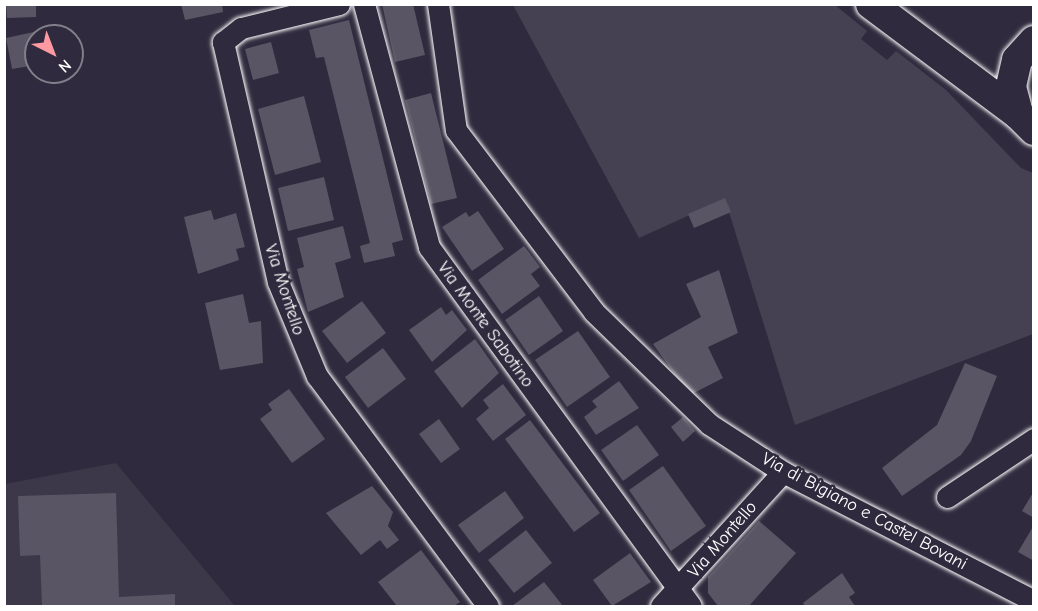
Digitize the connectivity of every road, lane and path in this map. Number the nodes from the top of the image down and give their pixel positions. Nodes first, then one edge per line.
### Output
1 (339, 4) edge
2 (364, 4) edge
3 (438, 4) edge
4 (871, 4) edge
5 (1025, 51) edge
6 (966, 72) junction
7 (1026, 122) edge
8 (1034, 439) edge
9 (783, 472) junction
10 (947, 497) dead end
11 (685, 598) edge
12 (1034, 601) edge
13 (488, 606) edge
14 (661, 606) edge

1 - 13 street, Via Montello
2 - 11 street, Via Monte Sabotino
3 - 9 street, Via di Bigiano e Castel Bovani
4 - 6 main road
5 - 6 main road
5 - 7 main road
6 - 7 main road
8 - 10 street
9 - 11 street, Via Montello
9 - 12 street, Via di Bigiano e Castel Bovani
11 - 14 street, Via Montello

